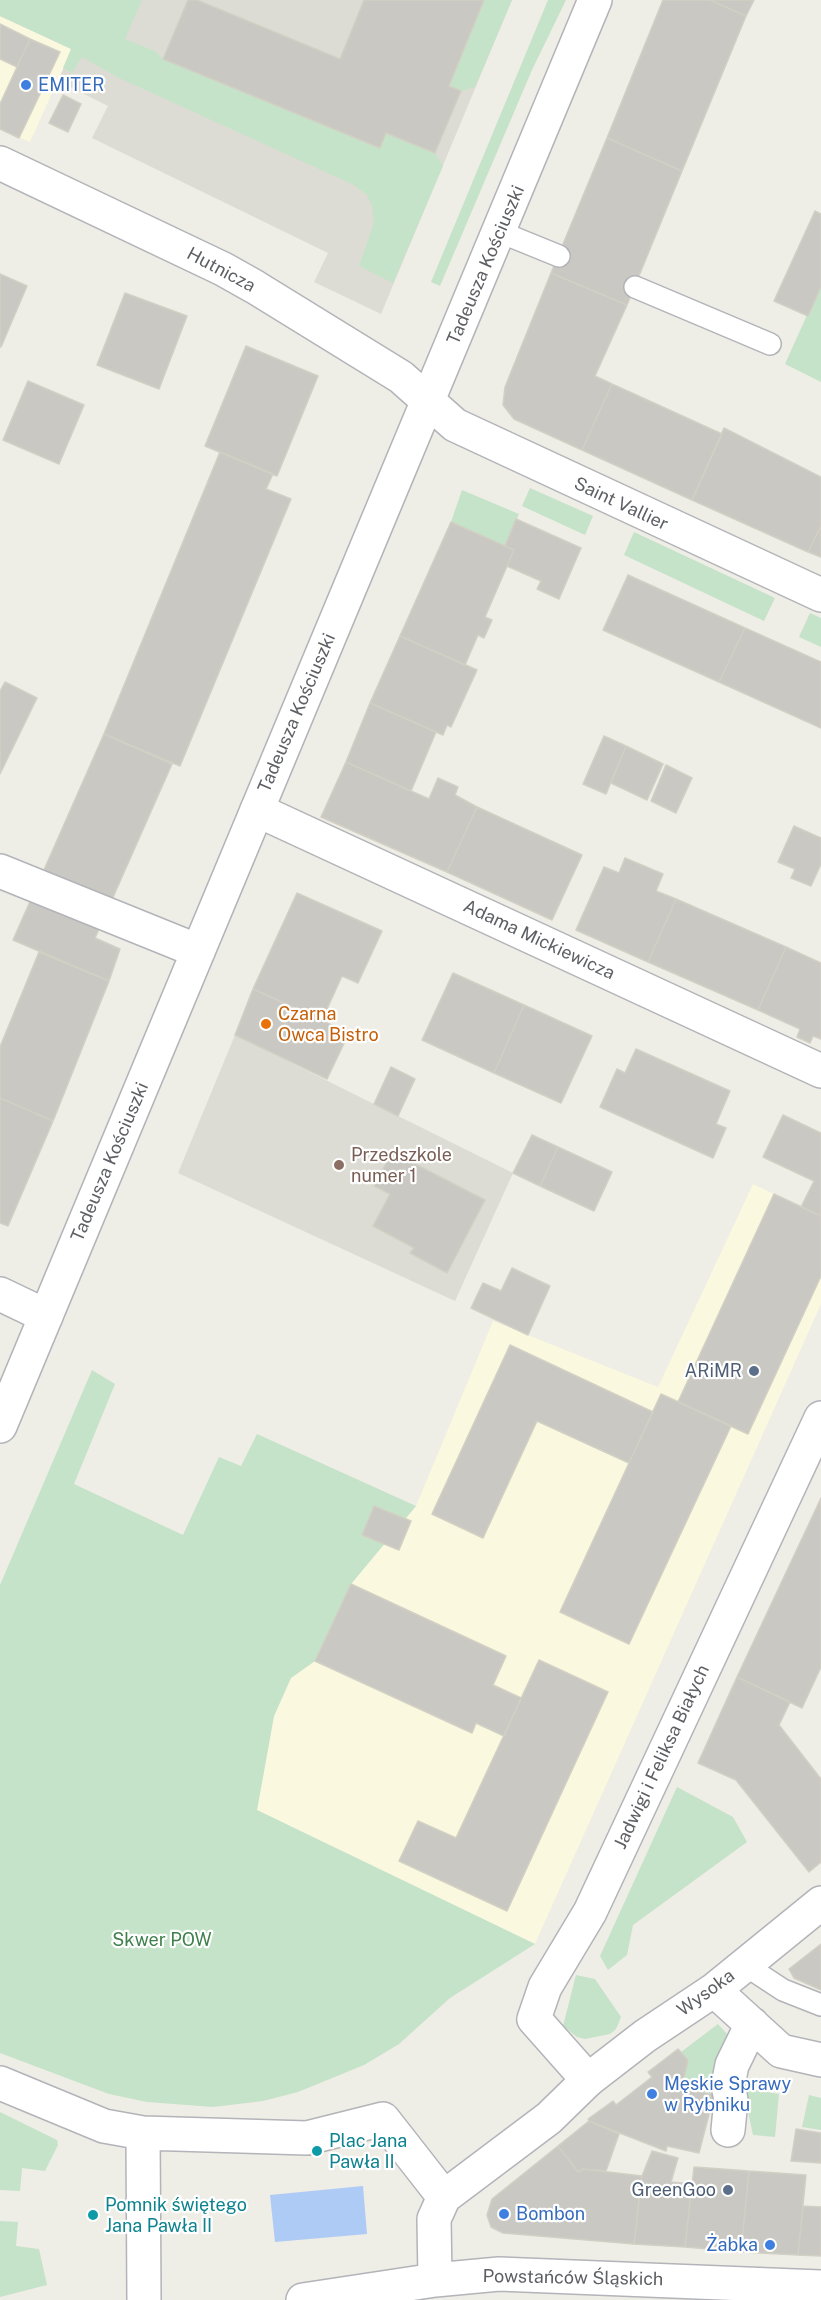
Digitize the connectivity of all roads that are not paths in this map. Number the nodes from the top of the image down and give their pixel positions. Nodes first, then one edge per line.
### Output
1 (595, 0) edge
2 (0, 163) edge
3 (500, 232) junction
4 (559, 256) dead end
5 (634, 287) dead end
6 (770, 344) dead end
7 (429, 400) junction
8 (821, 595) edge
9 (257, 810) junction
10 (0, 871) edge
11 (198, 951) junction
12 (821, 1071) edge
13 (0, 1294) edge
14 (46, 1316) junction
15 (821, 1418) edge
16 (0, 1426) edge
17 (821, 1903) edge
18 (745, 1965) junction
19 (714, 1990) junction
20 (821, 2005) edge
21 (752, 2024) junction
22 (821, 2060) edge
23 (588, 2080) junction
24 (0, 2083) edge
25 (728, 2130) dead end
26 (143, 2133) junction
27 (444, 2197) junction
28 (435, 2280) junction
29 (821, 2287) edge
30 (144, 2300) edge
31 (303, 2300) edge

1 - 3 street, Tadeusza Kościuszki
2 - 7 street, Hutnicza
3 - 4 lane
3 - 7 street, Tadeusza Kościuszki
5 - 6 lane
7 - 8 street, Saint Vallier
7 - 9 street, Tadeusza Kościuszki
9 - 11 street, Tadeusza Kościuszki
9 - 12 street, Adama Mickiewicza
10 - 11 street
11 - 14 street, Tadeusza Kościuszki
13 - 14 street
14 - 16 street, Tadeusza Kościuszki
15 - 23 street, Jadwigi i Feliksa Białych
17 - 18 street, Wysoka
18 - 19 street, Wysoka
18 - 20 lane
19 - 21 street
19 - 23 street, Wysoka
21 - 22 street
21 - 25 street
23 - 27 street, Wysoka
24 - 26 street
26 - 27 street
26 - 30 street
27 - 28 street
28 - 29 street, Powstańców Śląskich
28 - 31 street, Powstańców Śląskich

